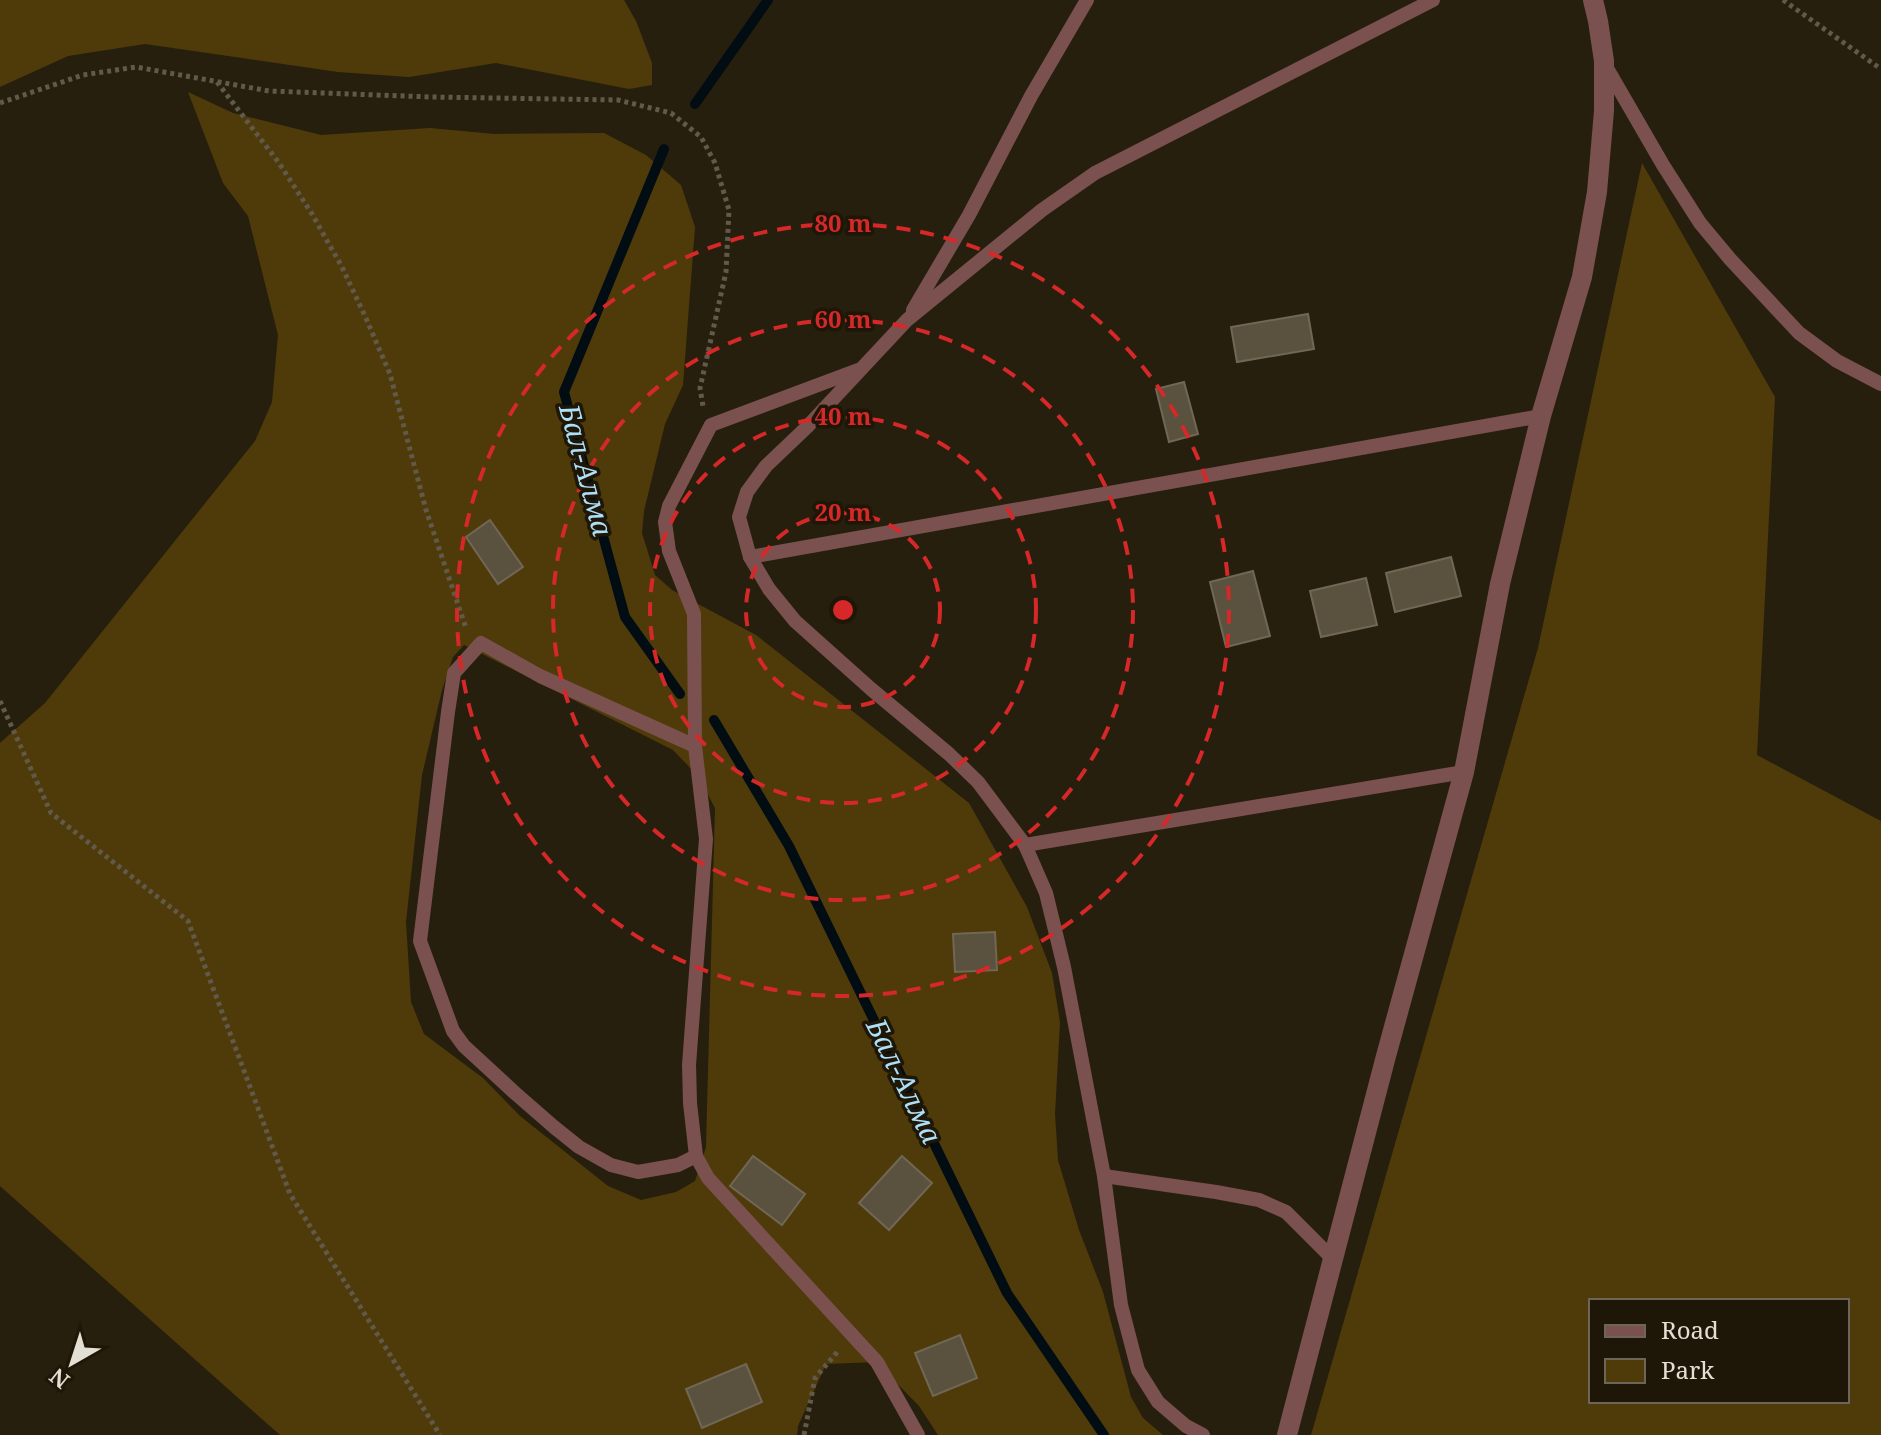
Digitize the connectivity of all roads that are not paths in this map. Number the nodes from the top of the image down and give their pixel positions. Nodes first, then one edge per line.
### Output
1 (1087, 0) edge
2 (1433, 0) edge
3 (1593, 0) edge
4 (1604, 61) junction
5 (907, 320) junction
6 (864, 367) junction
7 (1881, 384) edge
8 (1541, 416) junction
9 (750, 557) junction
10 (695, 746) junction
11 (1464, 772) junction
12 (1025, 845) junction
13 (696, 1156) junction
14 (1104, 1176) junction
15 (1333, 1259) junction
16 (918, 1435) edge
17 (1203, 1435) edge
18 (1287, 1435) edge

1 - 5 lane
2 - 5 lane
3 - 4 street
4 - 7 lane
4 - 8 street
5 - 6 lane
6 - 9 lane
6 - 10 lane
8 - 9 lane
8 - 11 street
9 - 12 lane
10 - 13 lane
10 - 13 lane
11 - 12 lane
11 - 15 street
12 - 14 lane
13 - 16 lane
14 - 15 lane
14 - 17 lane
15 - 18 street

